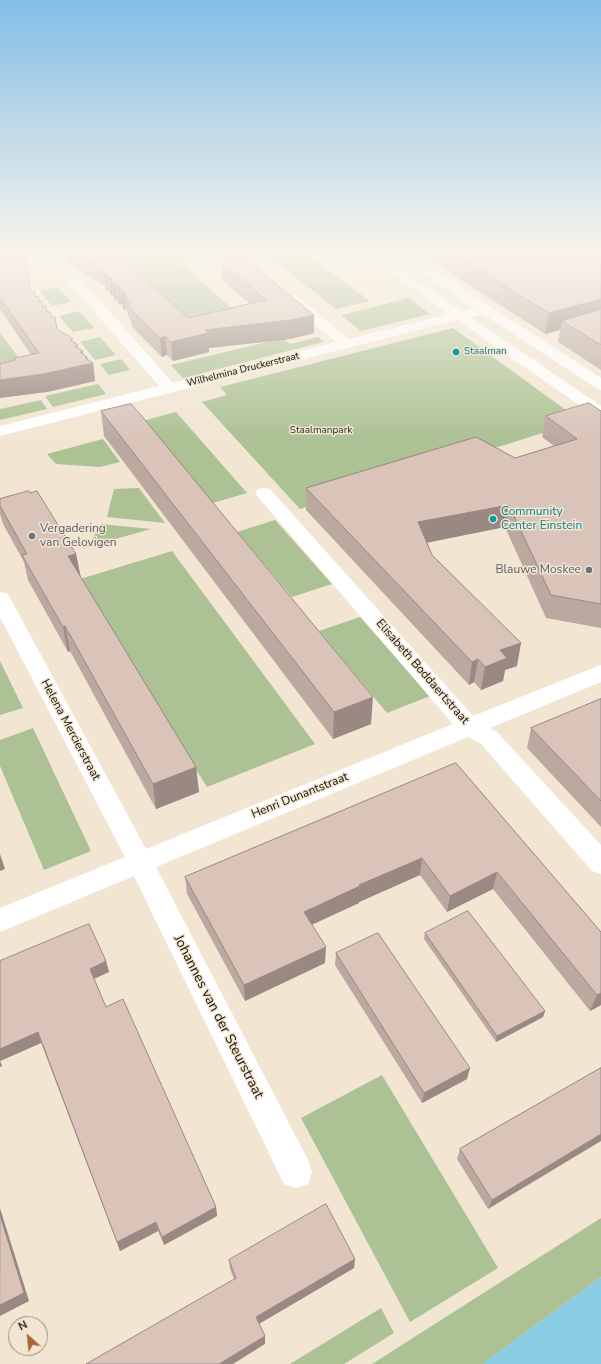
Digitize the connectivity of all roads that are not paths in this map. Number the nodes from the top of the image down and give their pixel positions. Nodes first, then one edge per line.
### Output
1 (104, 314) edge
2 (309, 314) edge
3 (457, 314) edge
4 (468, 314) edge
5 (492, 314) edge
6 (460, 316) junction
7 (551, 338) dead end
8 (536, 342) junction
9 (347, 344) junction
10 (601, 384) edge
11 (170, 389) junction
12 (601, 414) edge
13 (0, 431) edge
14 (264, 493) dead end
15 (0, 598) edge
16 (601, 673) edge
17 (469, 727) junction
18 (140, 862) junction
19 (601, 863) edge
20 (0, 920) edge
21 (296, 1172) dead end

1 - 11 street
2 - 9 street
3 - 6 street
4 - 6 street, Wilhelmina Druckerstraat
5 - 8 street
6 - 9 street, Wilhelmina Druckerstraat
6 - 12 street
7 - 8 street
8 - 10 street
9 - 11 street, Wilhelmina Druckerstraat
11 - 13 street, Wilhelmina Druckerstraat
14 - 17 street, Elisabeth Boddaertstraat
15 - 18 street, Helena Mercierstraat
16 - 17 street, Henri Dunantstraat
17 - 18 street, Henri Dunantstraat
17 - 19 street, Elisabeth Boddaertstraat
18 - 20 street, Henri Dunantstraat
18 - 21 street, Johannes van der Steurstraat

